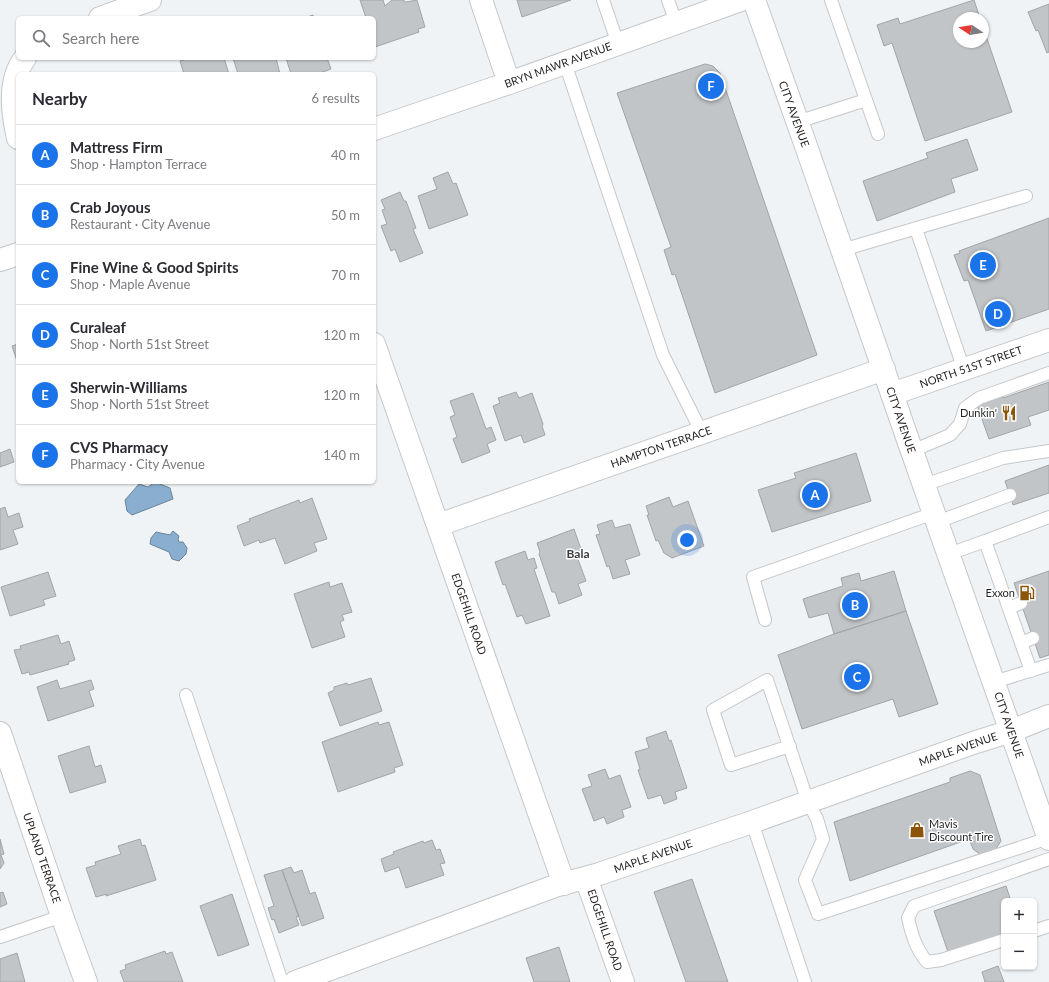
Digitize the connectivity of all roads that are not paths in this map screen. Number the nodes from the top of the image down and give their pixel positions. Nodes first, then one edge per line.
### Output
1 (150, 0) edge
2 (481, 0) edge
3 (603, 0) edge
4 (668, 0) edge
5 (741, 0) edge
6 (754, 0) edge
7 (831, 0) edge
8 (106, 16) edge
9 (676, 23) junction
10 (618, 44) junction
11 (24, 60) edge
12 (565, 63) junction
13 (18, 72) edge
14 (16, 76) edge
15 (509, 83) junction
16 (866, 100) junction
17 (797, 122) junction
18 (16, 128) edge
19 (376, 129) edge
20 (878, 134) dead end
21 (1026, 196) dead end
22 (916, 229) junction
23 (842, 250) junction
24 (16, 255) edge
25 (0, 260) edge
26 (1049, 340) edge
27 (376, 350) edge
28 (884, 370) junction
29 (964, 370) junction
30 (1049, 373) edge
31 (892, 394) junction
32 (702, 433) junction
33 (1049, 450) edge
34 (912, 451) junction
35 (924, 486) junction
36 (1010, 495) dead end
37 (935, 517) junction
38 (1049, 517) edge
39 (438, 525) junction
40 (985, 541) junction
41 (949, 554) junction
42 (1021, 603) dead end
43 (1009, 608) junction
44 (765, 620) dead end
45 (1033, 638) dead end
46 (1021, 643) junction
47 (1049, 665) edge
48 (1031, 671) junction
49 (994, 682) junction
50 (186, 695) dead end
51 (1049, 716) edge
52 (1011, 731) junction
53 (0, 733) edge
54 (790, 746) junction
55 (808, 802) junction
56 (752, 822) junction
57 (1049, 839) edge
58 (1049, 859) edge
59 (586, 878) junction
60 (564, 884) junction
61 (62, 916) junction
62 (1049, 926) edge
63 (1037, 929) edge
64 (0, 937) edge
65 (1001, 941) edge
66 (86, 982) edge
67 (282, 982) edge
68 (295, 982) edge
69 (623, 982) edge
70 (805, 982) edge

1 - 8 main road
2 - 15 main road
3 - 10 lane
4 - 9 lane
5 - 9 main road, BRYN MAWR AVENUE
6 - 17 main road, CITY AVENUE
7 - 16 lane
9 - 10 main road, BRYN MAWR AVENUE
10 - 12 main road, BRYN MAWR AVENUE
11 - 13 main road
12 - 15 main road, BRYN MAWR AVENUE
12 - 32 lane
14 - 18 main road
15 - 19 main road, BRYN MAWR AVENUE
16 - 17 lane
16 - 20 lane
17 - 23 main road, CITY AVENUE
21 - 22 lane
22 - 23 lane
22 - 29 lane
23 - 28 main road, CITY AVENUE
24 - 25 main road
26 - 29 main road, NORTH 51ST STREET
27 - 39 main road, EDGEHILL ROAD
28 - 31 main road, CITY AVENUE
28 - 32 main road, HAMPTON TERRACE
29 - 31 main road, NORTH 51ST STREET
30 - 34 lane
31 - 34 main road, CITY AVENUE
32 - 39 main road, HAMPTON TERRACE
33 - 35 lane
34 - 35 main road, CITY AVENUE
35 - 37 main road, CITY AVENUE
36 - 37 lane
37 - 41 main road, CITY AVENUE
37 - 44 lane
38 - 40 lane
39 - 60 main road, EDGEHILL ROAD
40 - 41 lane
40 - 43 lane
41 - 49 main road, CITY AVENUE
42 - 43 lane
43 - 46 lane
45 - 46 lane
46 - 48 lane
47 - 48 lane
48 - 49 lane
49 - 52 main road, CITY AVENUE
50 - 67 lane
51 - 52 main road, MAPLE AVENUE
52 - 55 main road, MAPLE AVENUE
52 - 57 main road, CITY AVENUE
53 - 61 main road, UPLAND TERRACE
54 - 54 lane
54 - 55 lane
55 - 56 main road, MAPLE AVENUE
55 - 57 lane
56 - 59 main road, MAPLE AVENUE
56 - 70 lane
58 - 65 lane
59 - 60 main road, MAPLE AVENUE
59 - 69 main road, EDGEHILL ROAD
60 - 68 main road, MAPLE AVENUE
61 - 64 lane
61 - 66 main road, UPLAND TERRACE
62 - 63 lane

